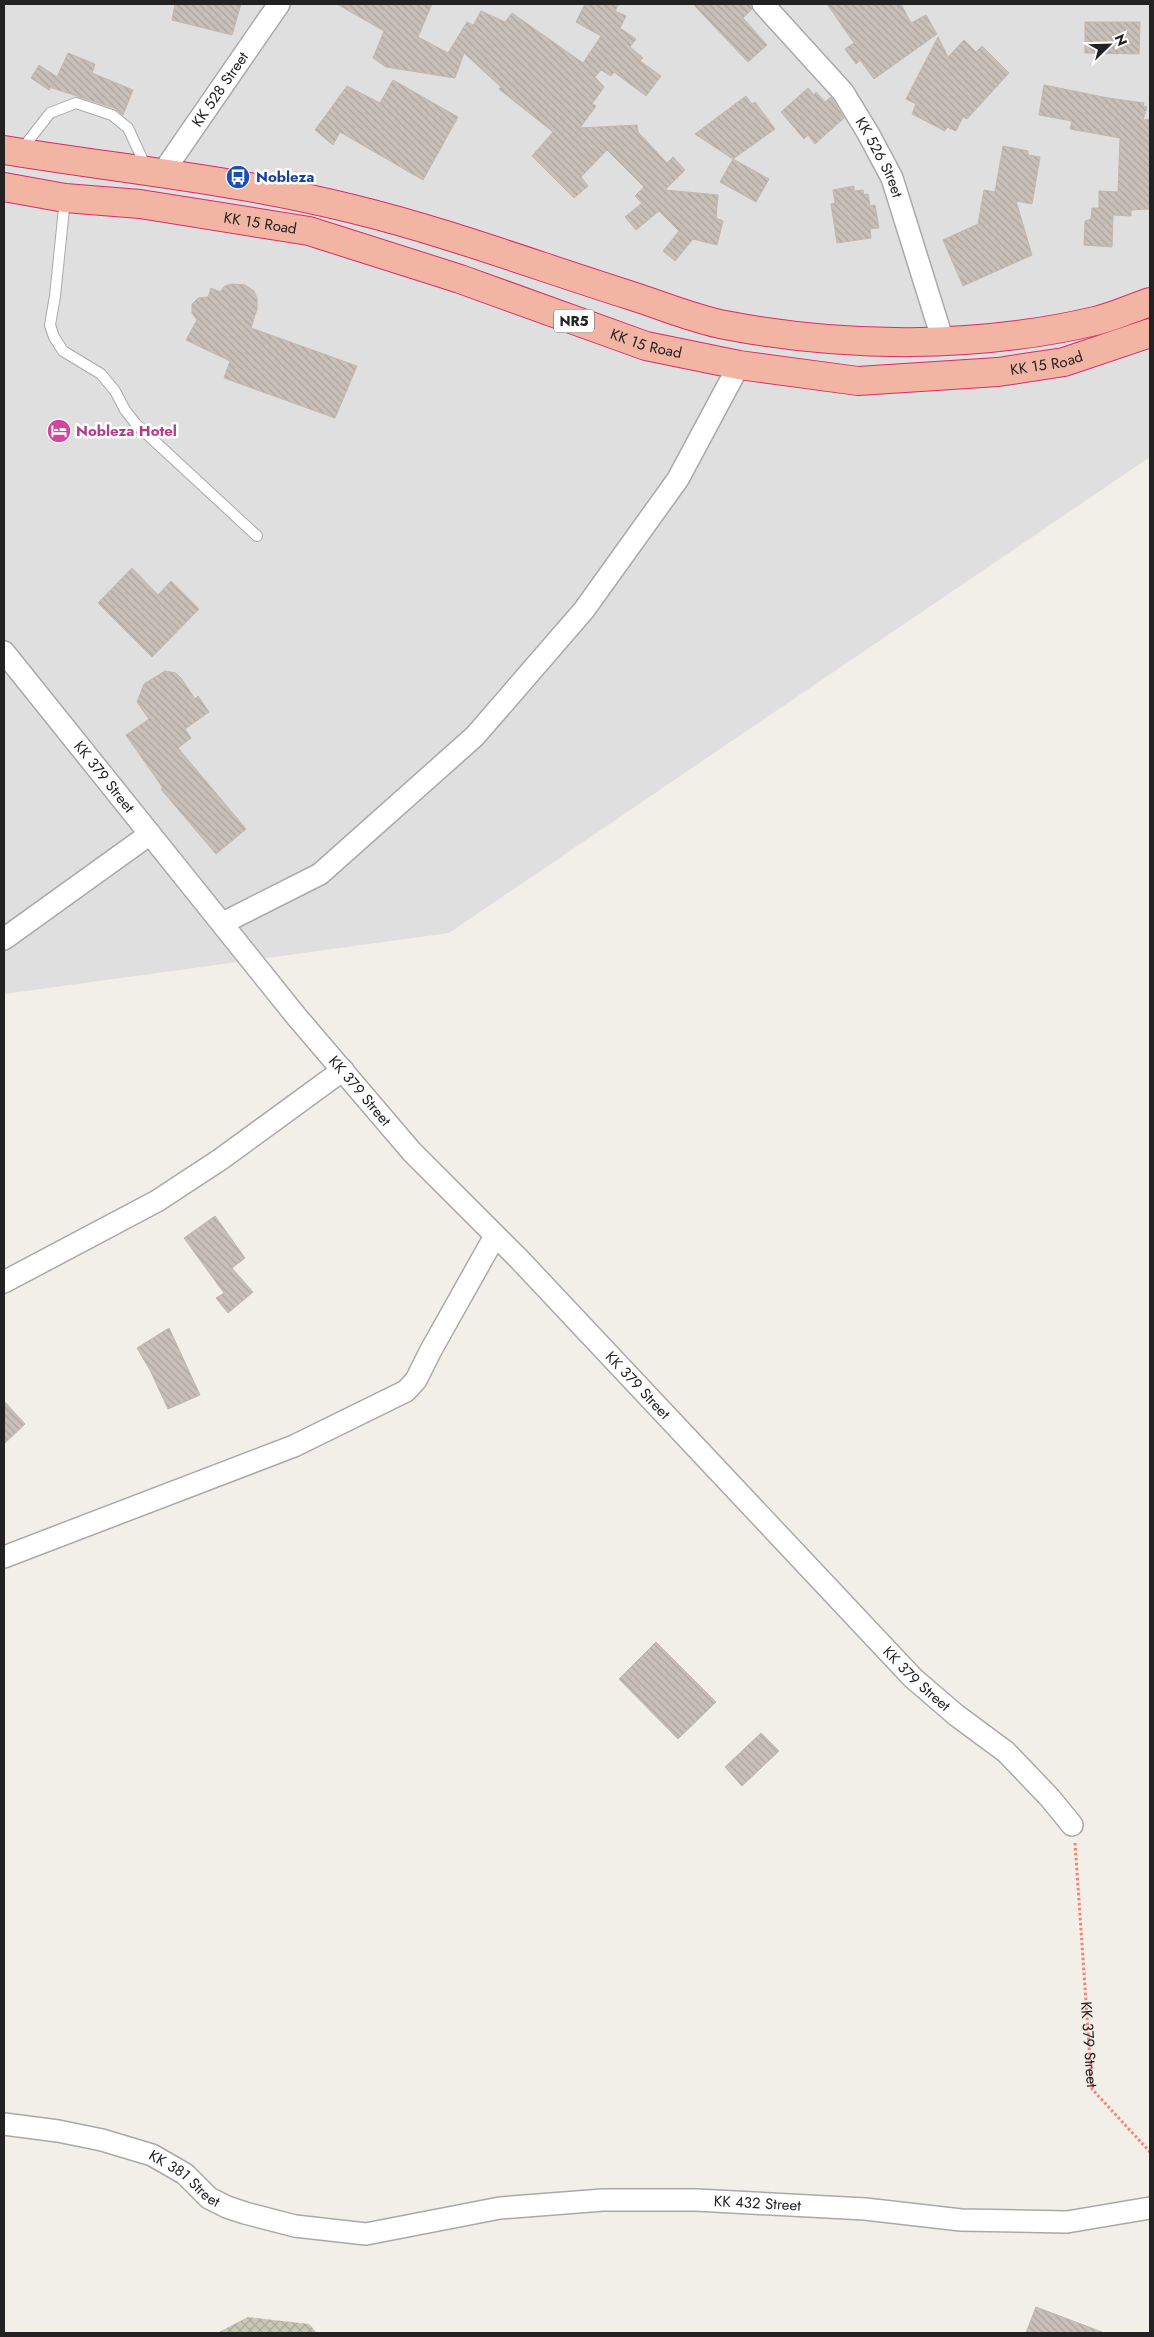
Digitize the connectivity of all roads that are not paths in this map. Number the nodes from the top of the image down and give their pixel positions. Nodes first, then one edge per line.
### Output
1 (279, 4) edge
2 (763, 4) edge
3 (12, 151) edge
4 (155, 174) junction
5 (4, 187) edge
6 (65, 198) junction
7 (1150, 302) edge
8 (1150, 333) edge
9 (943, 341) junction
10 (739, 365) junction
11 (257, 536) dead end
12 (4, 652) edge
13 (150, 834) junction
14 (223, 923) junction
15 (4, 939) edge
16 (343, 1070) junction
17 (495, 1236) junction
18 (4, 1282) edge
19 (4, 1557) edge
20 (1072, 1825) road end
21 (4, 2124) edge
22 (1150, 2208) edge
23 (366, 2234) joint

1 - 4 street, KK 528 Street
2 - 9 street, KK 526 Street
3 - 4 highway, KK 15 Road
3 - 4 lane
4 - 9 highway, KK 15 Road
5 - 6 highway, KK 15 Road / NR5
6 - 10 highway, KK 15 Road / NR5
6 - 11 lane
7 - 9 highway, KK 15 Road
8 - 10 highway, KK 15 Road / NR5
10 - 14 street
12 - 13 street, KK 379 Street
13 - 14 street, KK 379 Street
13 - 15 street
14 - 16 street, KK 379 Street
16 - 17 street, KK 379 Street
16 - 18 street
17 - 19 street
17 - 20 street, KK 379 Street
21 - 23 street, KK 381 Street
22 - 23 street, KK 432 Street

